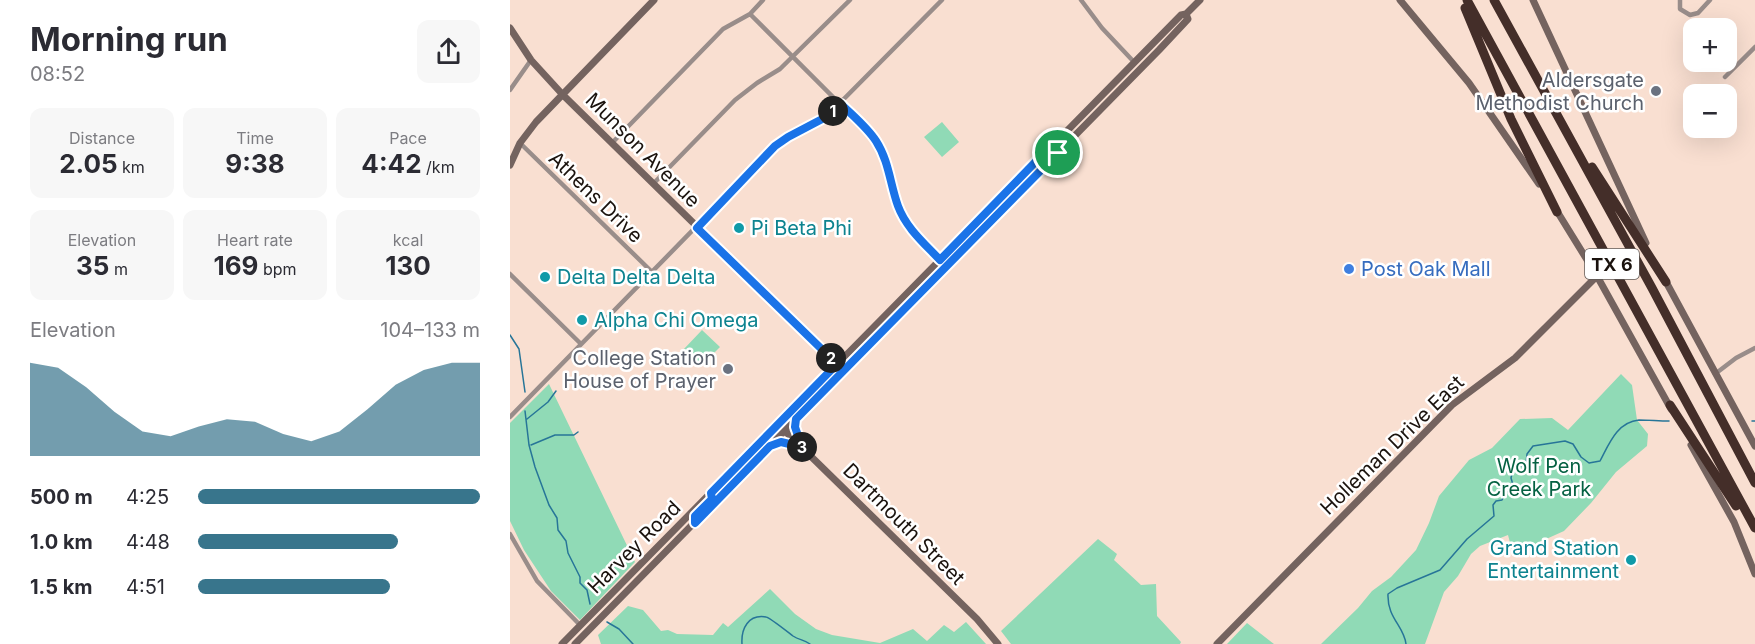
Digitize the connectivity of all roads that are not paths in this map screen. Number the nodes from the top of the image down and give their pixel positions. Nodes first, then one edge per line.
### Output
1 (654, 0) edge
2 (763, 0) edge
3 (850, 0) edge
4 (942, 0) edge
5 (1081, 0) edge
6 (1200, 0) edge
7 (1400, 0) edge
8 (1462, 0) edge
9 (1467, 0) edge
10 (1494, 0) edge
11 (1533, 0) edge
12 (1680, 0) edge
13 (1710, 0) edge
14 (750, 14) junction
15 (1186, 14) junction
16 (510, 28) edge
17 (1755, 46) edge
18 (794, 57) junction
19 (531, 60) junction
20 (1134, 62) junction
21 (1725, 77) dead end
22 (1125, 84) junction
23 (510, 90) edge
24 (564, 95) junction
25 (841, 104) junction
26 (1564, 126) junction
27 (520, 143) junction
28 (612, 143) junction
29 (1050, 147) junction
30 (1058, 153) junction
31 (510, 165) edge
32 (653, 184) junction
33 (994, 205) junction
34 (1557, 212) junction
35 (697, 228) junction
36 (979, 233) junction
37 (940, 260) junction
38 (652, 272) junction
39 (510, 274) edge
40 (1597, 276) junction
41 (1666, 282) junction
42 (927, 286) junction
43 (581, 344) junction
44 (1755, 348) edge
45 (858, 356) junction
46 (837, 364) junction
47 (1715, 374) junction
48 (826, 389) junction
49 (1670, 405) junction
50 (795, 408) junction
51 (510, 417) edge
52 (796, 419) junction
53 (784, 430) junction
54 (764, 439) junction
55 (770, 446) junction
56 (1755, 446) edge
57 (802, 447) junction
58 (1755, 483) edge
59 (711, 493) junction
60 (695, 523) junction
61 (1755, 528) edge
62 (510, 534) edge
63 (1755, 535) edge
64 (645, 560) junction
65 (1755, 574) edge
66 (630, 588) junction
67 (580, 625) junction
68 (562, 644) edge
69 (576, 644) edge
70 (998, 644) edge
71 (1217, 644) edge

1 - 24 main road
2 - 14 street
3 - 18 street
4 - 25 street
5 - 20 street
6 - 15 main road, Harvey Road
7 - 34 main road
8 - 34 highway
9 - 61 highway, TX 6
10 - 26 highway, TX 6
11 - 41 main road
12 - 13 street
14 - 18 street
14 - 28 street
15 - 20 main road, Harvey Road
15 - 22 main road, Harvey Road
16 - 19 main road, Munson Avenue
17 - 21 street
18 - 25 street
18 - 32 street
19 - 23 street
19 - 24 main road, Munson Avenue
20 - 22 main road
20 - 29 main road, Harvey Road
22 - 30 main road, Harvey Road
24 - 27 main road
24 - 28 main road, Munson Avenue
25 - 35 street
25 - 37 street
26 - 41 highway
26 - 58 highway, TX 6
27 - 31 main road
27 - 38 street, Athens Drive
28 - 32 main road, Munson Avenue
29 - 30 main road
29 - 33 main road, Harvey Road
30 - 36 main road, Harvey Road
32 - 35 main road, Munson Avenue
33 - 36 main road
33 - 37 main road, Harvey Road
34 - 40 main road
35 - 38 street
35 - 46 main road, Munson Avenue
36 - 42 main road, Harvey Road
37 - 42 main road
37 - 46 main road, Harvey Road
38 - 43 street
39 - 43 street
40 - 49 main road
40 - 71 main road, Holleman Drive East
41 - 47 main road
42 - 45 main road, Harvey Road
43 - 51 street
44 - 47 street
45 - 46 main road
45 - 48 main road, Harvey Road
46 - 48 main road
46 - 50 main road, Harvey Road
47 - 56 main road
48 - 52 main road, Harvey Road
49 - 63 highway
49 - 65 main road
50 - 53 main road
50 - 54 main road, Harvey Road
52 - 53 main road, Harvey Road
52 - 57 main road
53 - 54 main road
53 - 55 main road, Harvey Road
53 - 57 main road, Dartmouth Street
54 - 59 main road, Harvey Road
55 - 57 main road
55 - 60 main road, Harvey Road
57 - 70 main road, Dartmouth Street
59 - 60 main road
59 - 64 main road, Harvey Road
60 - 66 main road, Harvey Road
62 - 67 street
64 - 66 main road
64 - 67 main road, Harvey Road
66 - 69 main road, Harvey Road
67 - 68 main road, Harvey Road

